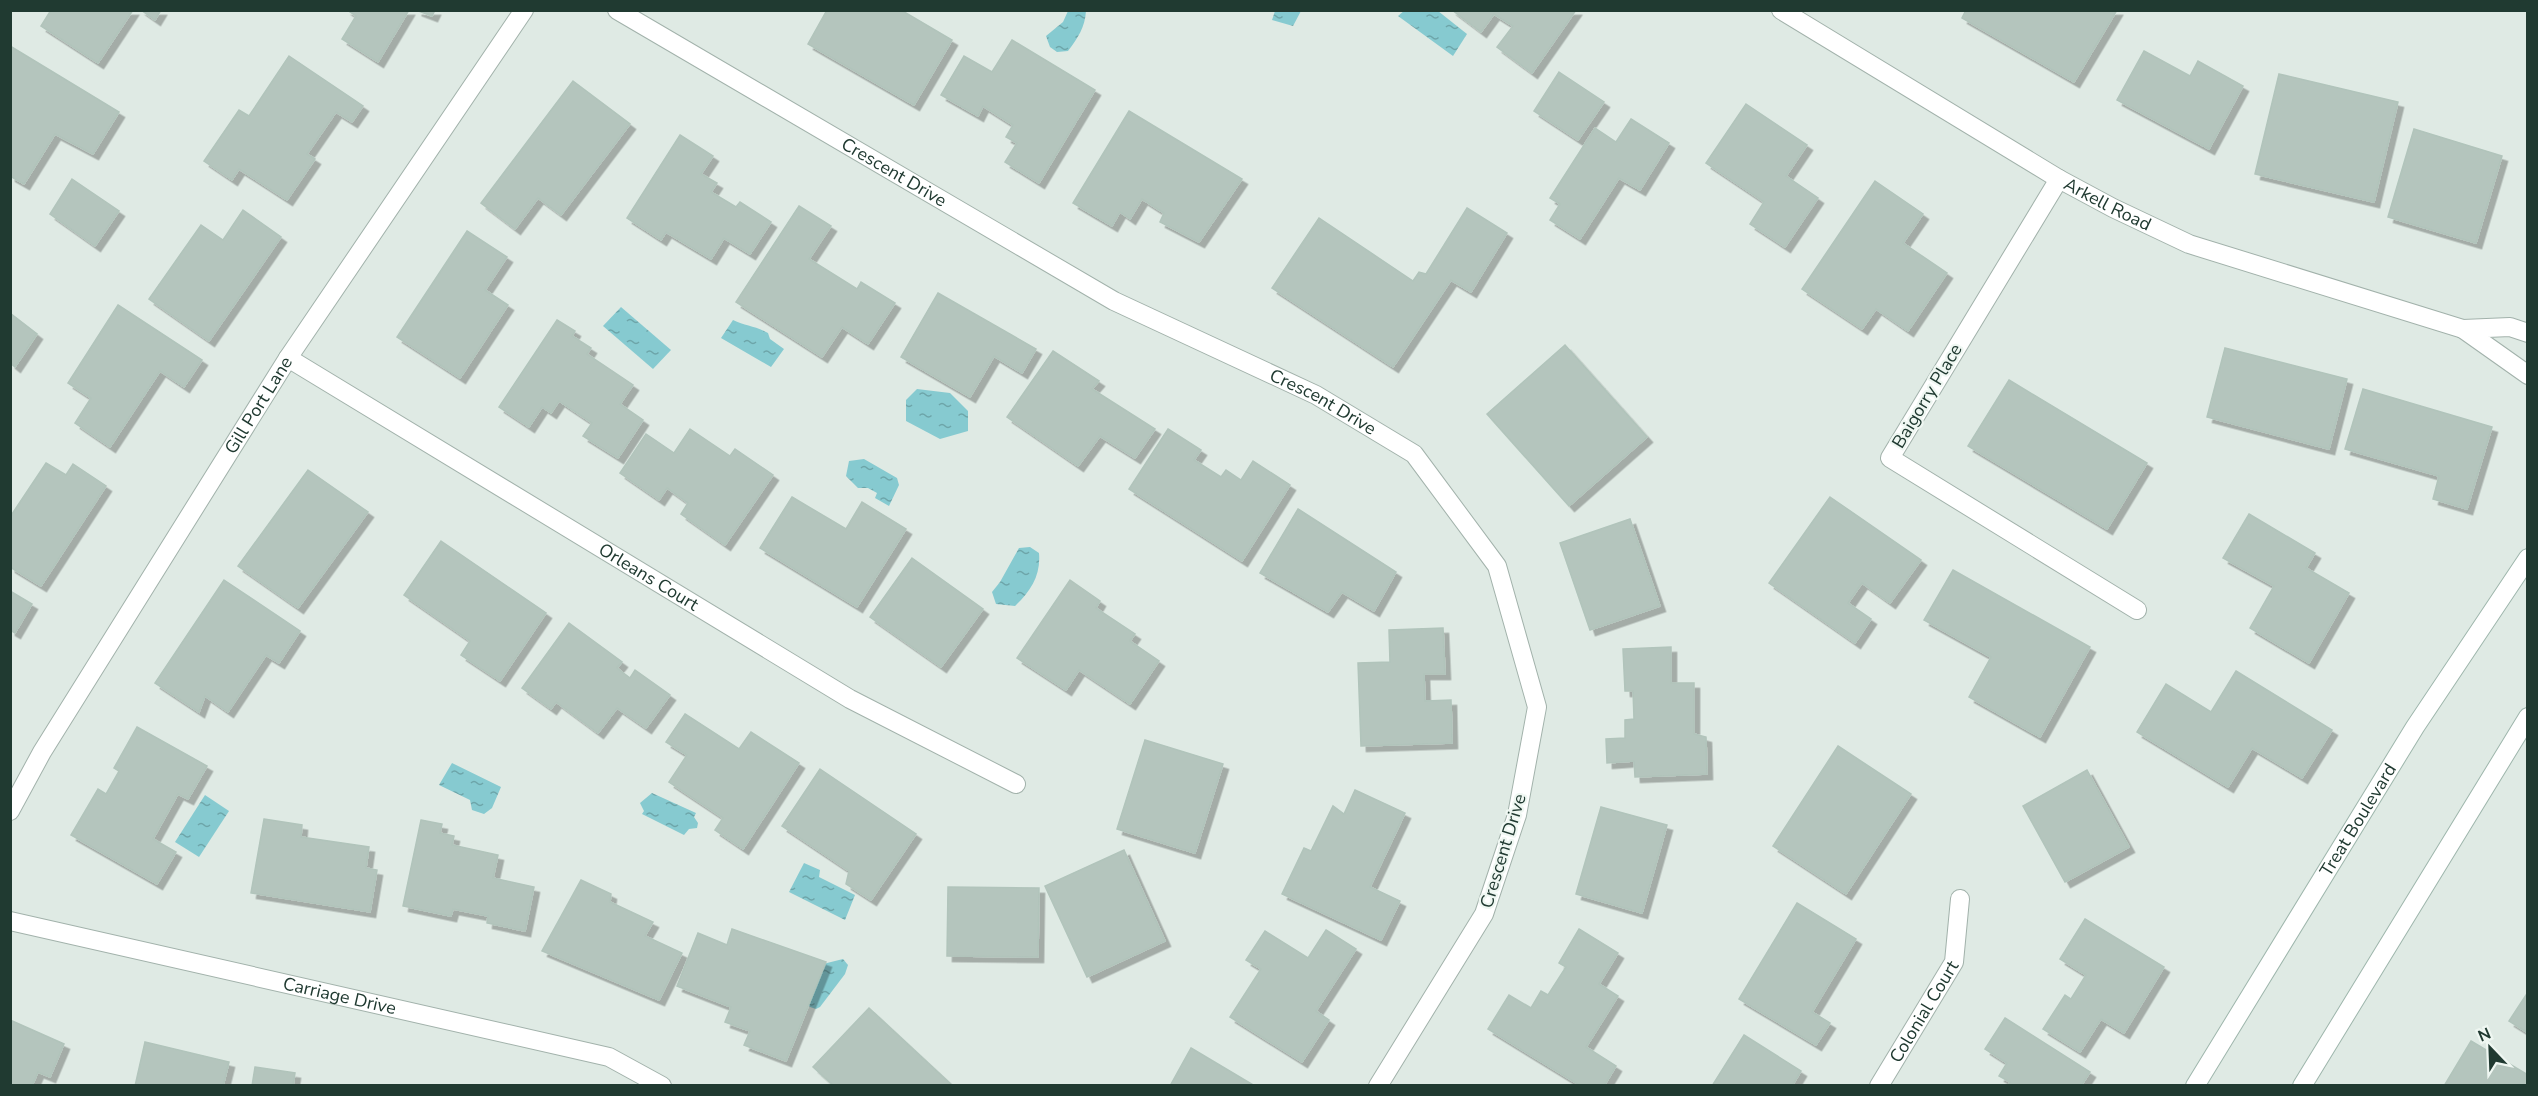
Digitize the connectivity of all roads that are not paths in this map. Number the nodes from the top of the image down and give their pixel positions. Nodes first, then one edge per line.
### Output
1 (524, 10) edge
2 (617, 10) edge
3 (1781, 10) edge
4 (2059, 179) junction
5 (2463, 329) junction
6 (2528, 333) edge
7 (288, 357) junction
8 (2528, 375) edge
9 (2528, 558) edge
10 (2137, 610) dead end
11 (2528, 717) edge
12 (1016, 784) dead end
13 (10, 811) edge
14 (1960, 899) dead end
15 (10, 921) edge
16 (662, 1086) edge
17 (1378, 1086) edge
18 (1880, 1086) edge
19 (2195, 1086) edge
20 (2302, 1086) edge

1 - 7 street, Gill Port Lane
2 - 17 street, Crescent Drive
3 - 4 street, Arkell Road
4 - 5 street, Arkell Road
4 - 10 street, Baigorry Place
5 - 6 street, Arkell Road
5 - 8 street, Arkell Road
7 - 12 street, Orleans Court
7 - 13 street, Gill Port Lane
9 - 19 street, Treat Boulevard
11 - 20 street
14 - 18 street, Colonial Court
15 - 16 street, Carriage Drive

